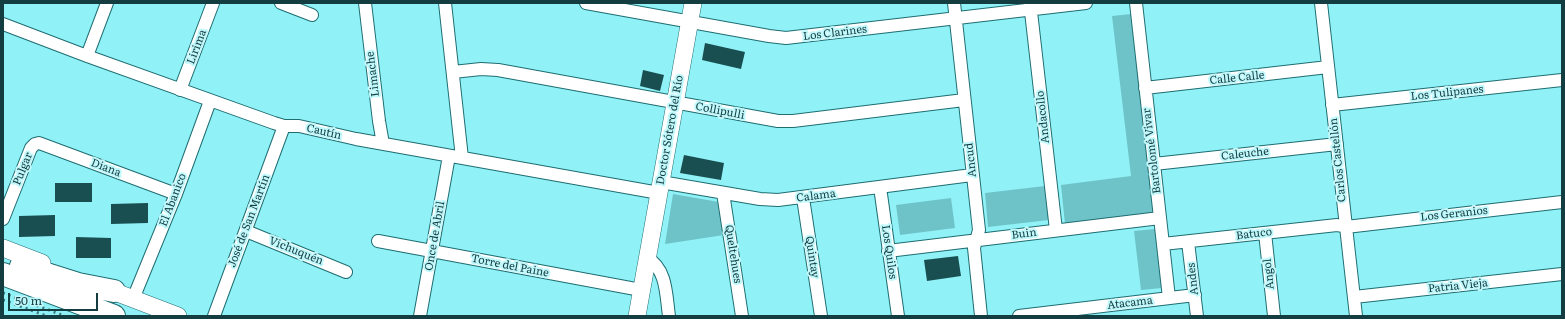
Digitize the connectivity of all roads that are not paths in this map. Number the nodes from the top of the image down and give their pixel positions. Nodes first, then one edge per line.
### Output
1 (107, 3) edge
2 (213, 3) edge
3 (281, 3) edge
4 (365, 3) edge
5 (445, 3) edge
6 (586, 3) edge
7 (693, 3) edge
8 (954, 3) edge
9 (1086, 3) edge
10 (1136, 3) edge
11 (1321, 3) edge
12 (1030, 6) edge
13 (312, 15) dead end
14 (956, 18) junction
15 (690, 21) junction
16 (3, 24) edge
17 (87, 56) junction
18 (1328, 67) junction
19 (453, 72) junction
20 (1562, 80) edge
21 (1145, 88) junction
22 (180, 90) junction
23 (964, 100) junction
24 (210, 101) junction
25 (675, 103) junction
26 (1332, 105) junction
27 (284, 126) junction
28 (35, 144) joint
29 (383, 144) junction
30 (1337, 144) junction
31 (449, 156) junction
32 (462, 158) junction
33 (1154, 164) junction
34 (972, 175) junction
35 (660, 187) junction
36 (880, 187) junction
37 (723, 193) junction
38 (176, 194) junction
39 (803, 198) junction
40 (1562, 202) edge
41 (1160, 218) junction
42 (3, 219) edge
43 (1346, 226) junction
44 (1056, 230) junction
45 (246, 231) junction
46 (1264, 233) junction
47 (976, 239) junction
48 (378, 241) dead end
49 (1188, 242) junction
50 (1163, 244) junction
51 (3, 248) edge
52 (888, 250) junction
53 (432, 251) junction
54 (647, 258) junction
55 (3, 260) edge
56 (346, 272) dead end
57 (3, 274) edge
58 (1562, 274) edge
59 (641, 290) junction
60 (123, 295) junction
61 (1195, 295) junction
62 (1354, 297) junction
63 (1169, 298) junction
64 (114, 316) edge
65 (178, 316) edge
66 (214, 316) edge
67 (420, 316) edge
68 (636, 316) edge
69 (669, 316) edge
70 (742, 316) edge
71 (821, 316) edge
72 (898, 316) edge
73 (982, 316) edge
74 (1019, 316) edge
75 (1197, 316) edge
76 (1274, 316) edge
77 (1356, 316) edge

1 - 17 street
2 - 22 street, Lirima
3 - 13 street
4 - 29 street, Limache
5 - 19 street
6 - 15 street, Los Clarines
7 - 15 main road, Doctor Sótero del Río
8 - 14 street, Ancud
9 - 12 street, Los Clarines
10 - 21 street, Bartolomé Vivar
11 - 18 street, Carlos Castellón
12 - 14 street, Los Clarines
12 - 44 street, Andacollo
14 - 15 street, Los Clarines
14 - 23 street, Ancud
15 - 25 main road, Doctor Sótero del Río
16 - 17 street, Cautín
17 - 22 street, Cautín
18 - 21 street, Calle Calle
18 - 26 street, Carlos Castellón
19 - 25 street, Collipulli
19 - 32 street
20 - 26 street, Los Tulipanes
21 - 33 street, Bartolomé Vivar
22 - 24 street, Cautín
23 - 25 street, Collipulli
23 - 34 street, Ancud
24 - 27 street, Cautín
24 - 38 street, El Abanico
25 - 35 main road, Doctor Sótero del Río
26 - 30 street, Carlos Castellón
27 - 29 street, Cautín
27 - 45 street, José de San Martín
28 - 38 street, Diana
28 - 42 street, Pulgar
29 - 31 street, Cautín
30 - 33 street, Caleuche
30 - 43 street, Carlos Castellón
31 - 32 street, Cautín
31 - 53 street, Once de Abril
32 - 35 street, Cautín
33 - 41 street, Bartolomé Vivar
34 - 36 street, Calama
34 - 47 street, Ancud
35 - 37 street, Calama
35 - 54 main road, Doctor Sótero del Río
36 - 39 street, Calama
36 - 52 street, Los Quilos
37 - 39 street, Calama
37 - 70 street, Queltehues
38 - 60 street, El Abanico
39 - 71 street, Quintay
40 - 43 street, Los Geranios
41 - 44 street, Buin
41 - 50 street, Bartolomé Vivar
43 - 46 street, Batuco
43 - 62 street, Carlos Castellón
44 - 47 street, Buin
45 - 56 street, Vichuquén
45 - 66 street, José de San Martín
46 - 49 street, Batuco
46 - 76 street, Angol
47 - 52 street, Buin
47 - 73 street, Ancud
48 - 53 street, Torre del Paine
49 - 50 street, Batuco
49 - 61 street, Andes
50 - 63 street, Bartolomé Vivar
51 - 60 main road
52 - 72 street, Los Quilos
53 - 59 street, Torre del Paine
53 - 67 street, Once de Abril
54 - 59 main road, Doctor Sótero del Río
54 - 69 street
55 - 60 highway
57 - 64 highway
58 - 62 street, Patria Vieja
59 - 68 main road, Doctor Sótero del Río
60 - 65 main road
61 - 63 street, Atacama
61 - 75 street, Andes
62 - 77 street, Carlos Castellón
63 - 74 street, Atacama

